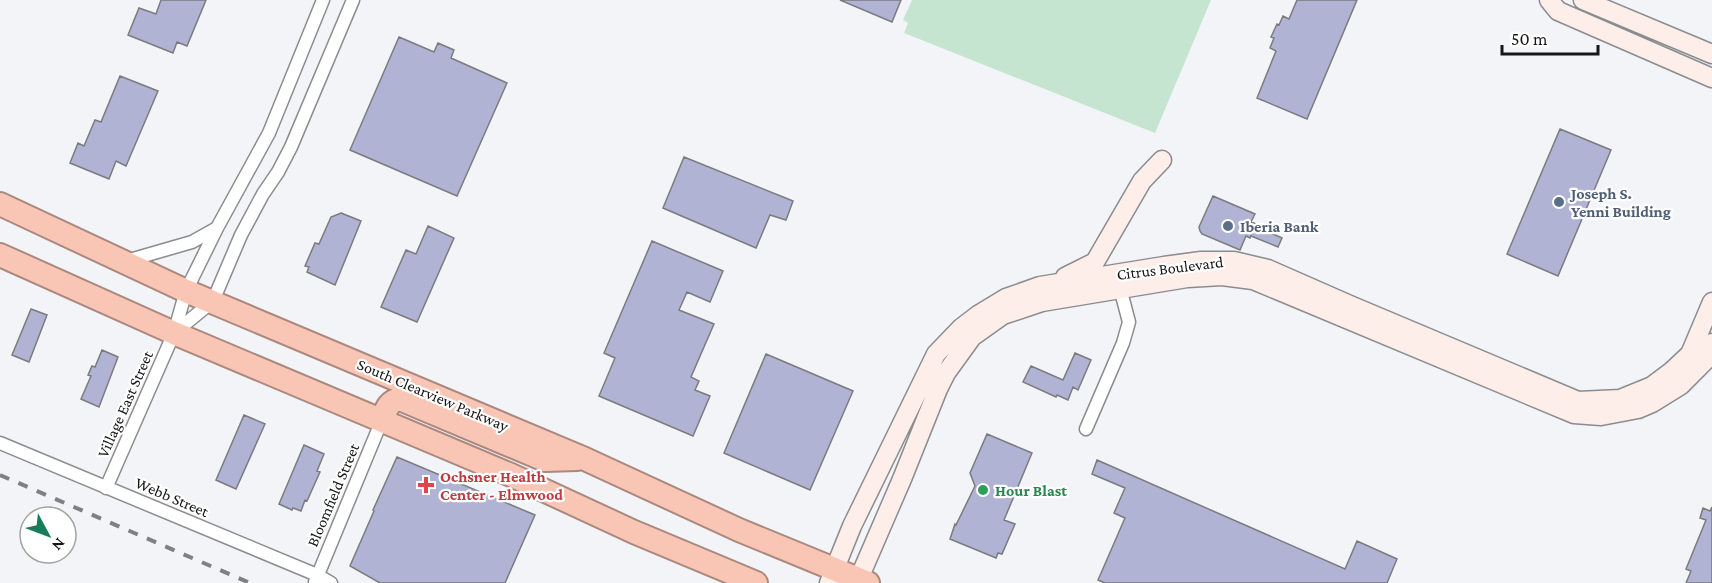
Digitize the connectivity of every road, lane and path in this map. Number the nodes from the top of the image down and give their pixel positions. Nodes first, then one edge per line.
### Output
1 (323, 0) edge
2 (353, 0) edge
3 (1550, 0) edge
4 (1583, 0) edge
5 (1712, 54) edge
6 (1703, 71) edge
7 (1712, 78) edge
8 (1162, 160) dead end
9 (0, 204) edge
10 (217, 228) junction
11 (0, 255) edge
12 (123, 262) junction
13 (1049, 285) junction
14 (1120, 288) junction
15 (186, 291) junction
16 (213, 302) junction
17 (1712, 302) edge
18 (174, 333) junction
19 (1712, 343) edge
20 (382, 420) junction
21 (1086, 429) dead end
22 (0, 443) edge
23 (585, 459) junction
24 (106, 488) junction
25 (832, 576) edge
26 (316, 579) edge
27 (861, 582) edge
28 (331, 583) edge
29 (756, 583) edge

1 - 10 street, Village East Street
2 - 16 street
3 - 6 street
4 - 5 street
6 - 7 street
8 - 13 street
9 - 12 highway, South Clearview Parkway
10 - 12 street
10 - 15 street, Village East Street
11 - 18 highway
12 - 15 highway, South Clearview Parkway
13 - 17 street, Citrus Boulevard
13 - 25 street, Citrus Boulevard
14 - 19 street, Citrus Boulevard
14 - 21 street
14 - 27 street, Citrus Boulevard
15 - 16 highway, South Clearview Parkway
15 - 18 street, Village East Street
16 - 18 street
16 - 23 highway, South Clearview Parkway
18 - 20 highway
18 - 24 street, Village East Street
20 - 23 highway
20 - 26 street, Bloomfield Street
20 - 29 highway
22 - 24 street, Webb Street
23 - 25 highway, South Clearview Parkway
24 - 26 street, Webb Street
25 - 27 highway, South Clearview Parkway
26 - 28 street, Webb Street

